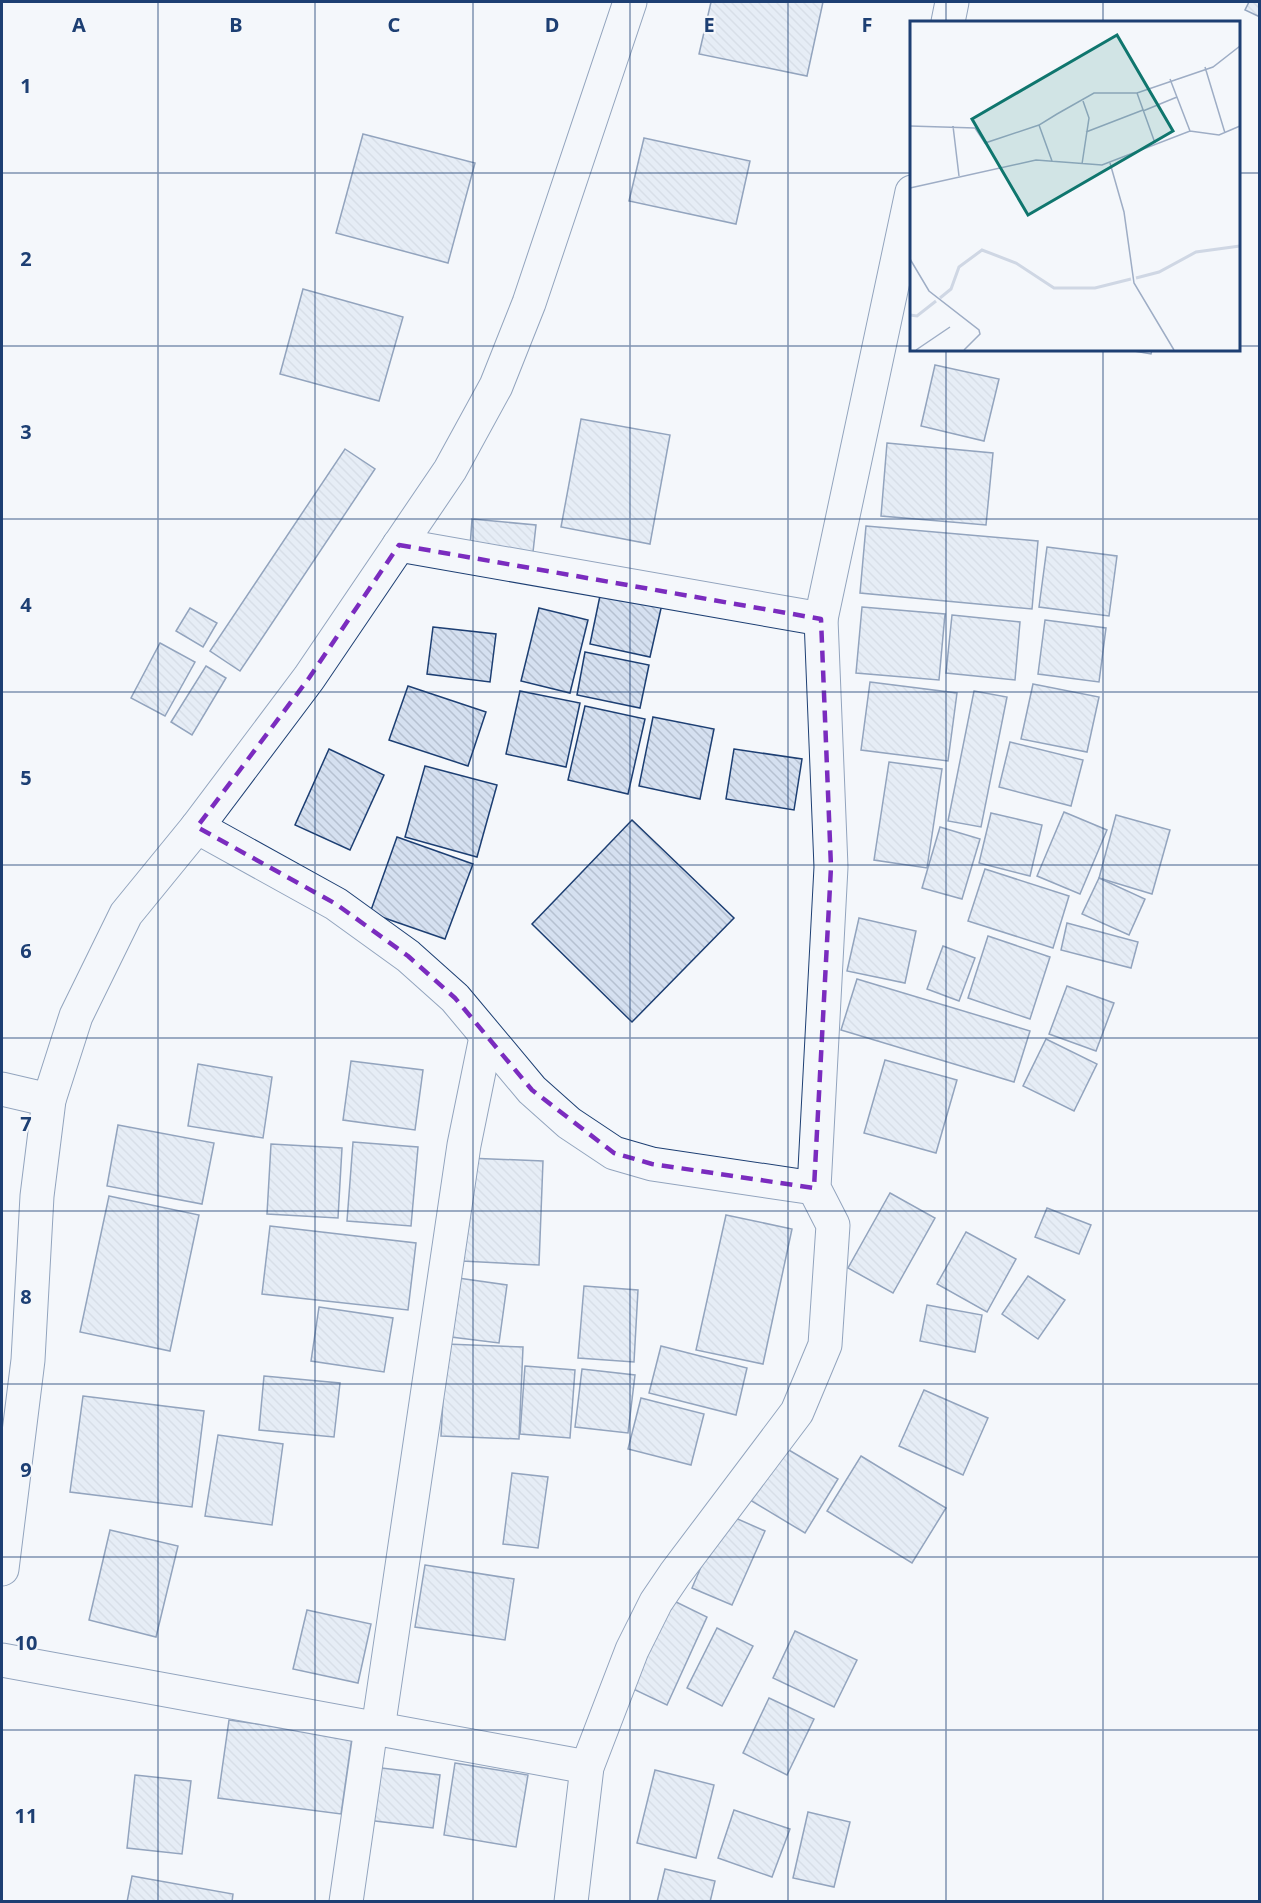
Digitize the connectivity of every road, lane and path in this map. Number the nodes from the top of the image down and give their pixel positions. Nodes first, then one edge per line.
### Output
1 (630, 2) edge
2 (952, 2) edge
3 (948, 21) edge
4 (910, 201) edge
5 (399, 546) junction
6 (821, 619) junction
7 (197, 827) junction
8 (486, 1037) junction
9 (2, 1089) edge
10 (49, 1100) junction
11 (814, 1188) junction
12 (2, 1569) edge
13 (2, 1660) edge
14 (375, 1728) junction
15 (587, 1767) junction
16 (346, 1902) edge
17 (571, 1902) edge

1 - 5 street
2 - 3 street
4 - 6 street
5 - 6 street
5 - 7 street
6 - 11 street
7 - 8 street
7 - 10 street
8 - 11 street
8 - 14 street
9 - 10 street
10 - 12 street
11 - 15 street
13 - 14 street
14 - 15 street
14 - 16 street
15 - 17 street

